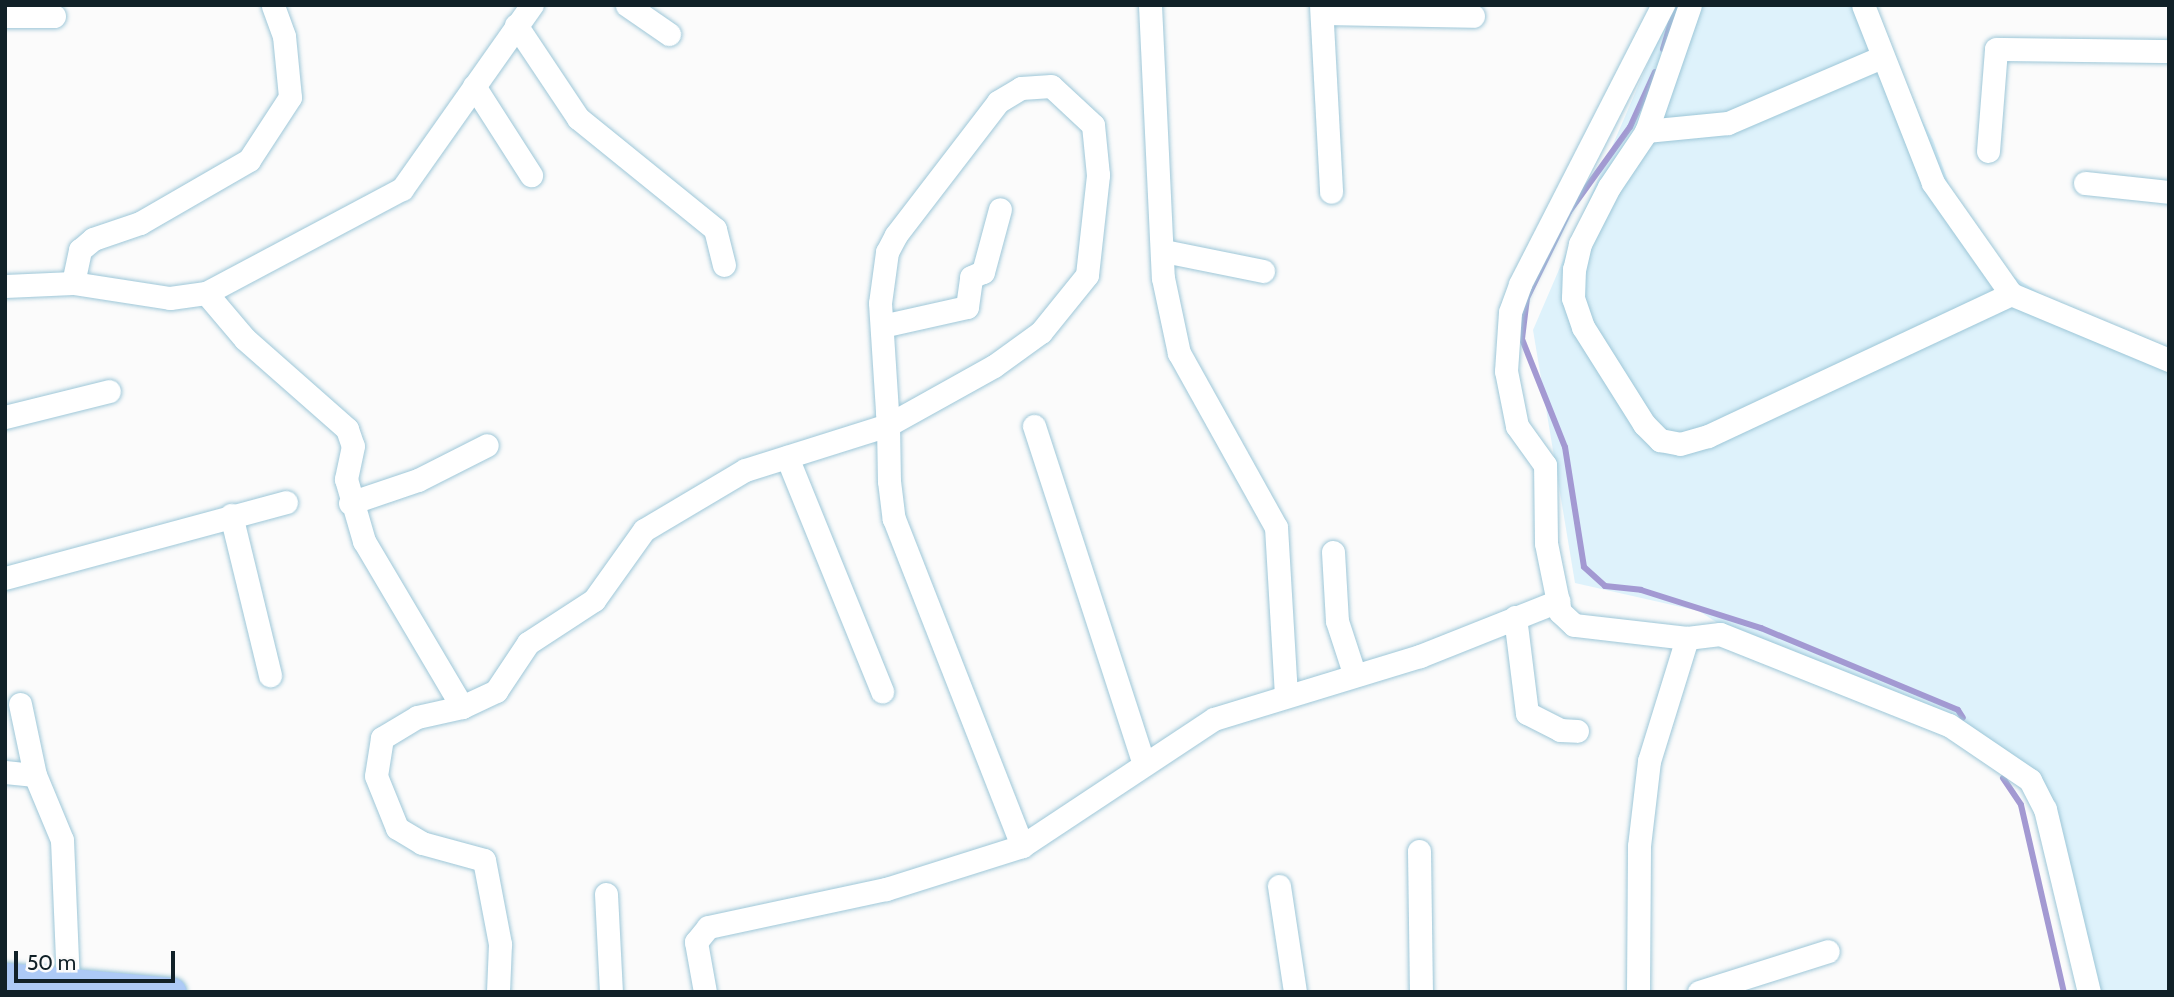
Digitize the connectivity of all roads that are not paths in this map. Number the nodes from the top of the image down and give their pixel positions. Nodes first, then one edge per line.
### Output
1 (273, 5) edge
2 (532, 5) edge
3 (627, 5) edge
4 (1150, 5) edge
5 (1663, 5) edge
6 (1690, 5) edge
7 (1863, 5) edge
8 (1321, 9) edge
9 (5, 16) edge
10 (54, 16) dead end
11 (1473, 16) dead end
12 (516, 25) junction
13 (669, 34) dead end
14 (2169, 51) edge
15 (1882, 57) junction
16 (474, 86) junction
17 (1646, 131) junction
18 (1988, 151) dead end
19 (531, 175) dead end
20 (2085, 183) dead end
21 (1331, 192) dead end
22 (2169, 192) edge
23 (1000, 209) dead end
24 (1164, 250) junction
25 (724, 265) dead end
26 (1263, 271) dead end
27 (73, 283) junction
28 (5, 286) edge
29 (206, 293) junction
30 (2011, 294) junction
31 (882, 326) junction
32 (2169, 360) edge
33 (110, 391) dead end
34 (5, 417) edge
35 (888, 425) junction
36 (1034, 426) dead end
37 (487, 445) dead end
38 (787, 457) junction
39 (286, 502) dead end
40 (350, 503) junction
41 (231, 515) junction
42 (1333, 552) dead end
43 (5, 578) edge
44 (1558, 601) junction
45 (1515, 617) junction
46 (1688, 638) junction
47 (1354, 673) junction
48 (270, 675) dead end
49 (882, 691) dead end
50 (1286, 695) junction
51 (20, 704) dead end
52 (462, 707) junction
53 (1577, 731) dead end
54 (1144, 764) junction
55 (5, 772) edge
56 (35, 775) junction
57 (1022, 846) junction
58 (1419, 851) dead end
59 (1279, 886) dead end
60 (606, 894) dead end
61 (1828, 951) dead end
62 (5, 976) edge
63 (68, 981) junction
64 (172, 992) edge
65 (498, 992) edge
66 (611, 992) edge
67 (705, 992) edge
68 (1295, 992) edge
69 (1421, 992) edge
70 (1638, 992) edge
71 (1699, 992) edge
72 (2089, 992) edge

1 - 27 street
2 - 12 street
3 - 13 street
4 - 24 street
5 - 44 street
6 - 17 street
7 - 15 street
8 - 11 street
8 - 21 street
9 - 10 street
12 - 16 street
12 - 25 street
14 - 18 street
15 - 17 street
15 - 30 street
16 - 19 street
16 - 29 street
17 - 30 street
20 - 22 street
23 - 31 street
24 - 26 street
24 - 50 street
27 - 28 street
27 - 29 street
29 - 40 street
30 - 32 street
31 - 35 street
31 - 35 street
33 - 34 street
35 - 38 street
35 - 57 street
36 - 54 street
37 - 40 street
38 - 49 street
38 - 52 street
39 - 41 street
40 - 52 street
41 - 43 street
41 - 48 street
42 - 47 street
44 - 45 street
44 - 46 street
45 - 47 street
45 - 53 street
46 - 70 street
46 - 72 street
47 - 50 street
50 - 54 street
51 - 56 street
52 - 65 street
54 - 57 street
55 - 56 street
56 - 63 street
57 - 67 street
58 - 69 street
59 - 68 street
60 - 66 street
61 - 71 street
62 - 63 main road
63 - 64 main road

